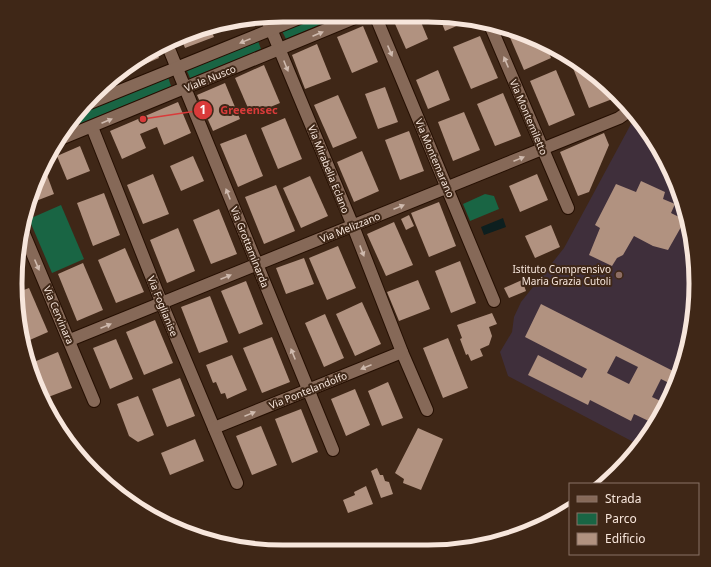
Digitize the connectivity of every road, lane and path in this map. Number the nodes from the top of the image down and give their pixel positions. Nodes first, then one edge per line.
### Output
1 (290, 22) edge
2 (346, 22) edge
3 (378, 22) edge
4 (268, 23) edge
5 (271, 30) junction
6 (492, 30) edge
7 (169, 49) edge
8 (280, 50) junction
9 (177, 68) junction
10 (185, 89) junction
11 (100, 98) edge
12 (626, 113) edge
13 (92, 127) junction
14 (67, 137) edge
15 (542, 149) junction
16 (448, 188) junction
17 (568, 208) dead end
18 (352, 226) junction
19 (26, 238) edge
20 (257, 265) junction
21 (494, 301) dead end
22 (162, 304) junction
23 (70, 340) junction
24 (402, 352) junction
25 (308, 390) junction
26 (94, 401) dead end
27 (428, 410) dead end
28 (214, 428) junction
29 (333, 450) dead end
30 (237, 483) dead end

1 - 5 street
8 -> 2 street, Viale Nusco
3 -> 16 street, Via Montemarano
4 - 5 street, Via Mirabella Eclano
5 - 8 street, Via Mirabella Eclano
5 -> 9 street
15 -> 6 street, Via Montemiletto
7 - 9 street, Via Grottaminarda
8 - 10 street, Viale Nusco
8 -> 18 street, Via Mirabella Eclano
9 - 10 street, Via Grottaminarda
9 - 11 street
13 -> 10 street, Viale Nusco
20 -> 10 street, Via Grottaminarda
12 - 15 street, Via Melizzano
13 - 14 street, Viale Nusco
13 - 22 street, Via Foglianise
16 -> 15 street, Via Melizzano
15 - 17 street, Via Montemiletto
18 -> 16 street, Via Melizzano
16 - 21 street, Via Montemarano
18 - 20 street, Via Melizzano
18 -> 24 street, Via Mirabella Eclano
19 -> 23 street, Via Cervinara
22 -> 20 street, Via Melizzano
25 -> 20 street, Via Grottaminarda
23 -> 22 street, Via Melizzano
22 - 28 street, Via Foglianise
23 - 26 street, Via Cervinara
24 -> 25 street, Via Pontelandolfo
24 - 27 street, Via Mirabella Eclano
28 -> 25 street, Via Pontelandolfo
25 - 29 street, Via Grottaminarda
28 - 30 street, Via Foglianise

